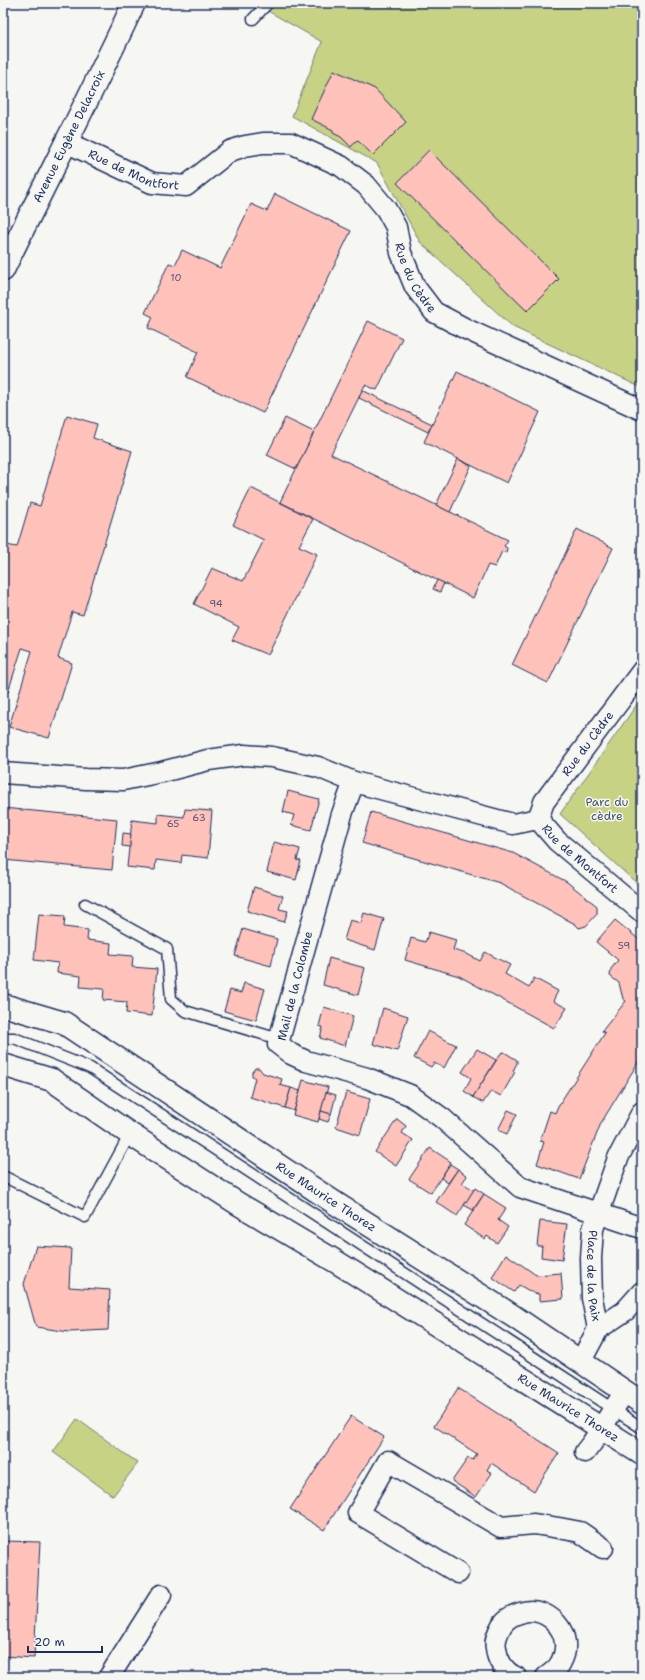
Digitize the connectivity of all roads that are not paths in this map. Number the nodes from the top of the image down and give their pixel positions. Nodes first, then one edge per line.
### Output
1 (134, 3) edge
2 (268, 3) edge
3 (253, 19) dead end
4 (66, 142) junction
5 (263, 142) joint
6 (3, 270) edge
7 (642, 410) edge
8 (642, 672) edge
9 (3, 772) edge
10 (354, 782) junction
11 (538, 819) junction
12 (84, 904) dead end
13 (642, 912) edge
14 (3, 1005) edge
15 (3, 1038) edge
16 (279, 1038) junction
17 (3, 1065) edge
18 (642, 1112) edge
19 (130, 1134) junction
20 (3, 1176) edge
21 (598, 1214) junction
22 (642, 1228) edge
23 (642, 1292) edge
24 (598, 1329) junction
25 (579, 1360) junction
26 (634, 1397) edge
27 (614, 1410) junction
28 (602, 1428) junction
29 (642, 1428) edge
30 (585, 1452) dead end
31 (642, 1454) edge
32 (603, 1548) dead end
33 (458, 1573) dead end
34 (161, 1595) dead end
35 (109, 1677) edge
36 (516, 1677) edge
37 (546, 1677) edge

1 - 4 main road, Avenue Eugène Delacroix
2 - 3 lane
4 - 5 street, Rue de Montfort
4 - 6 main road, Avenue Eugène Delacroix
5 - 7 street, Rue du Cèdre
8 - 11 street, Rue du Cèdre
9 - 10 street
10 - 11 street
10 - 16 street, Mail de la Colombe
11 - 13 street, Rue de Montfort
12 - 16 lane
14 - 25 main road, Rue Maurice Thorez
15 - 27 lane
16 - 21 street, Mail de la Colombe
17 - 19 main road, Rue Maurice Thorez
18 - 21 street, Place de la Paix
19 - 20 lane
19 - 28 main road, Rue Maurice Thorez
21 - 22 street, Mail de la Colombe
21 - 24 street, Place de la Paix
23 - 24 street, Place de la Paix
24 - 25 street, Place de la Paix
25 - 26 main road, Rue Maurice Thorez
26 - 27 street
27 - 28 street
27 - 29 lane
28 - 30 street
28 - 31 main road, Rue Maurice Thorez
32 - 33 street
34 - 35 street
36 - 37 street

